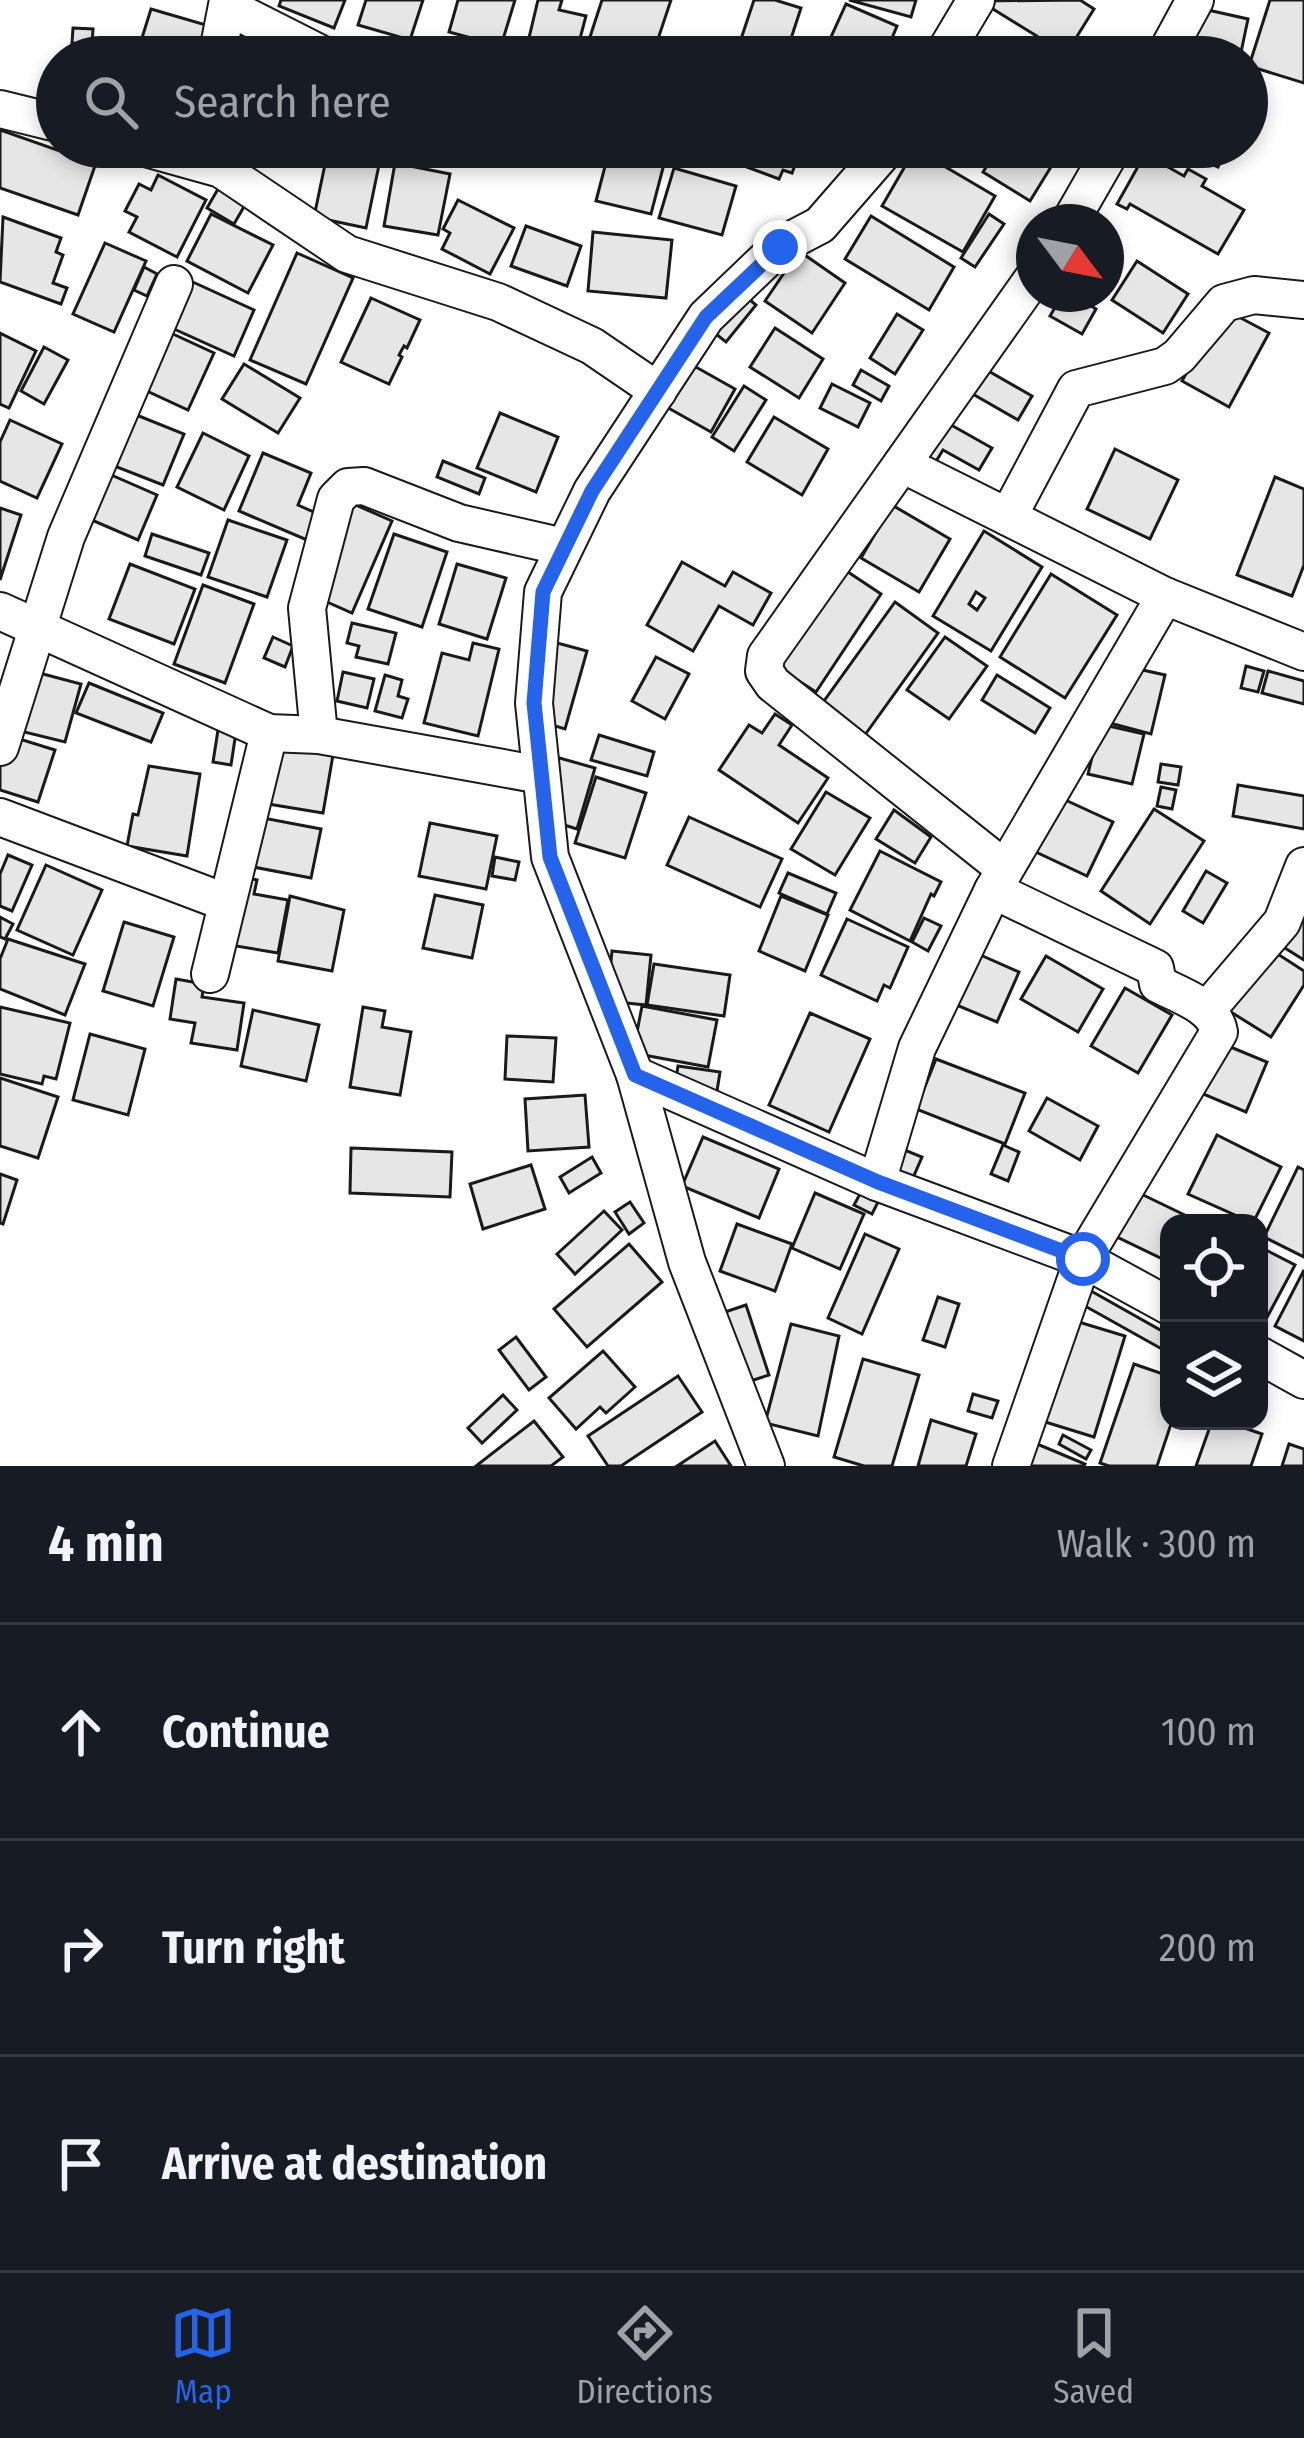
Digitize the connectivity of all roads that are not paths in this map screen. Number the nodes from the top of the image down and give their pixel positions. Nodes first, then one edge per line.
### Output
1 (976, 0) edge
2 (1195, 0) edge
3 (228, 3) edge
4 (221, 36) edge
5 (288, 36) edge
6 (955, 36) edge
7 (1175, 36) edge
8 (0, 109) edge
9 (36, 118) edge
10 (219, 168) edge
11 (861, 168) edge
12 (1101, 168) edge
13 (1080, 204) edge
14 (174, 284) dead end
15 (1304, 300) edge
16 (1016, 302) edge
17 (658, 391) junction
18 (902, 464) junction
19 (1008, 518) junction
20 (564, 547) junction
21 (1165, 596) junction
22 (0, 611) edge
23 (37, 628) junction
24 (1304, 652) edge
25 (269, 734) junction
26 (320, 735) junction
27 (0, 747) edge
28 (541, 776) junction
29 (0, 817) edge
30 (1304, 866) edge
31 (998, 879) junction
32 (225, 902) junction
33 (210, 974) dead end
34 (1208, 1010) junction
35 (635, 1075) junction
36 (878, 1182) junction
37 (1083, 1259) junction
38 (1160, 1301) edge
39 (1268, 1360) edge
40 (1304, 1380) edge
41 (766, 1466) edge
42 (1011, 1466) edge

1 - 6 street
2 - 7 street
3 - 4 street
3 - 5 street
8 - 9 street
10 - 17 street
11 - 17 street
12 - 13 street
14 - 23 street
15 - 19 street
16 - 18 street
17 - 20 street
18 - 19 street
18 - 31 street
19 - 21 street
20 - 26 street
20 - 28 street
21 - 24 street
21 - 31 street
22 - 23 street
23 - 25 street
23 - 27 street
25 - 26 street
25 - 32 street
26 - 28 street
28 - 35 street
29 - 32 street
30 - 34 street
31 - 34 street
31 - 36 street
32 - 33 street
34 - 37 street
35 - 36 street
35 - 41 street
36 - 37 street
37 - 38 street
37 - 42 street
39 - 40 street

